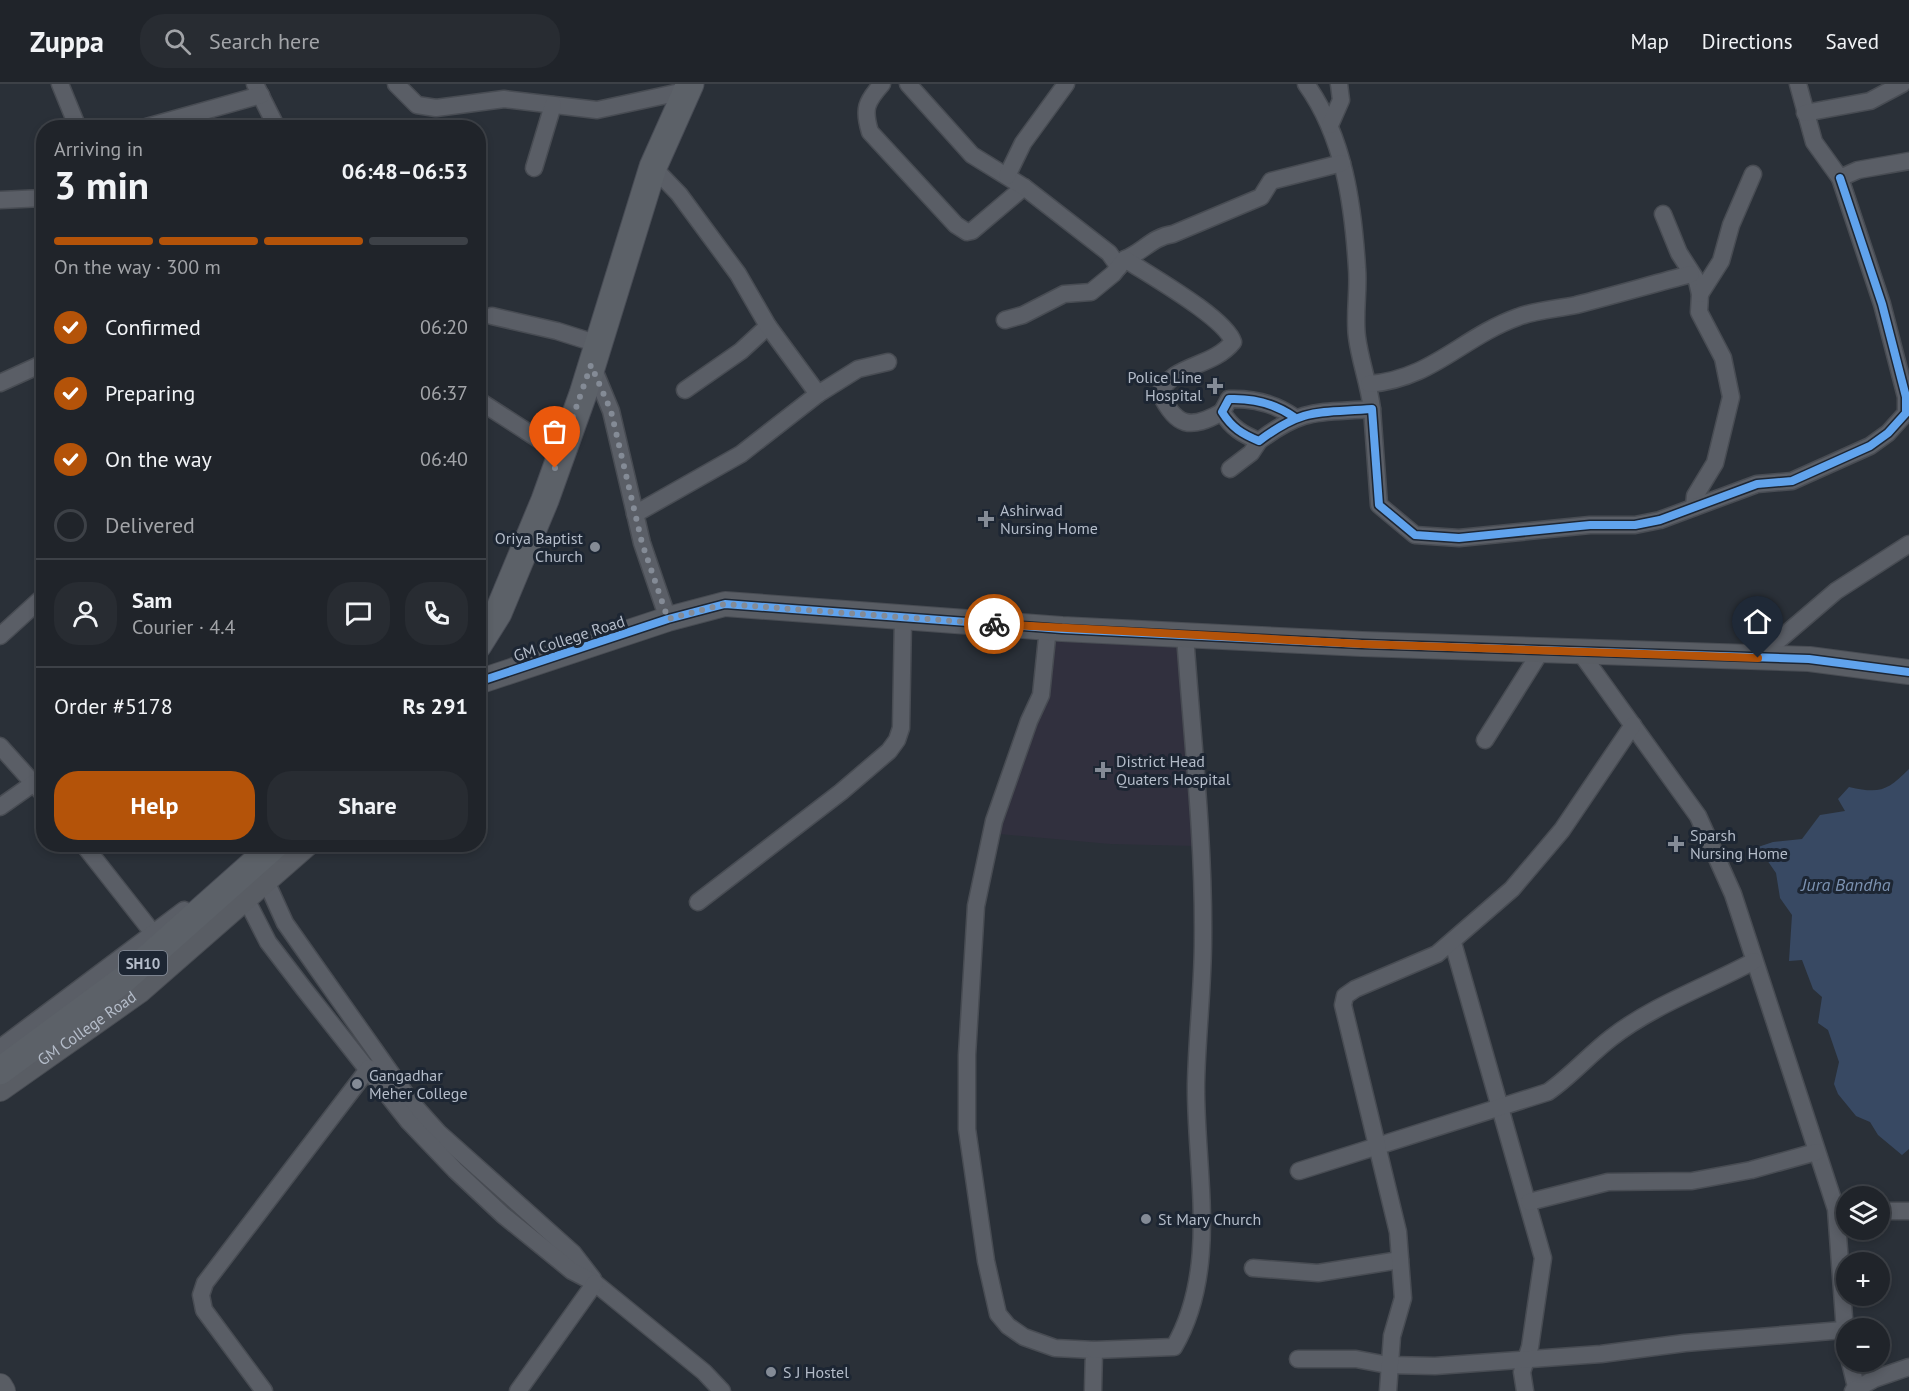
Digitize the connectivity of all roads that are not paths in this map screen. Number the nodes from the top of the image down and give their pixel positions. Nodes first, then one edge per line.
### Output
1 (60, 84) edge
2 (396, 84) edge
3 (882, 84) edge
4 (908, 84) edge
5 (1066, 84) edge
6 (1306, 84) edge
7 (1797, 84) edge
8 (1902, 84) edge
9 (686, 86) edge
10 (1342, 87) edge
11 (258, 90) edge
12 (552, 105) junction
13 (1805, 113) junction
14 (75, 120) edge
15 (167, 120) edge
16 (273, 120) edge
17 (1330, 125) junction
18 (1909, 161) edge
19 (1342, 163) junction
20 (653, 167) junction
21 (534, 168) dead end
22 (1753, 174) dead end
23 (1007, 176) junction
24 (1840, 178) junction
25 (1024, 187) junction
26 (36, 198) edge
27 (0, 200) edge
28 (1663, 214) dead end
29 (1122, 263) junction
30 (1691, 274) junction
31 (1700, 294) junction
32 (492, 316) dead end
33 (1005, 320) dead end
34 (768, 326) junction
35 (595, 354) junction
36 (888, 362) dead end
37 (1902, 362) edge
38 (36, 366) edge
39 (0, 382) edge
40 (1369, 384) junction
41 (685, 390) dead end
42 (818, 394) junction
43 (486, 405) edge
44 (1372, 409) junction
45 (1222, 412) junction
46 (1294, 417) junction
47 (1259, 441) junction
48 (560, 453) junction
49 (1230, 469) dead end
50 (1694, 507) junction
51 (635, 514) junction
52 (1909, 544) edge
53 (36, 603) edge
54 (903, 618) junction
55 (668, 619) junction
56 (1048, 628) junction
57 (486, 632) edge
58 (1185, 635) junction
59 (0, 636) edge
60 (1541, 651) junction
61 (1580, 652) junction
62 (1758, 658) junction
63 (1909, 672) edge
64 (486, 679) edge
65 (1633, 725) junction
66 (1485, 740) dead end
67 (0, 746) edge
68 (36, 787) edge
69 (36, 790) edge
70 (0, 807) edge
71 (89, 852) edge
72 (249, 852) edge
73 (267, 852) edge
74 (299, 852) edge
75 (266, 881) junction
76 (246, 899) junction
77 (698, 902) dead end
78 (153, 933) junction
79 (1454, 942) junction
80 (1754, 961) junction
81 (0, 1048) edge
82 (369, 1068) junction
83 (0, 1071) edge
84 (0, 1089) edge
85 (1502, 1107) junction
86 (1377, 1148) junction
87 (1816, 1152) junction
88 (1299, 1171) dead end
89 (1836, 1198) edge
90 (1529, 1202) junction
91 (1909, 1210) edge
92 (1890, 1211) edge
93 (1842, 1240) edge
94 (1400, 1260) junction
95 (1253, 1268) dead end
96 (595, 1283) junction
97 (1844, 1318) edge
98 (1836, 1338) edge
99 (1094, 1350) junction
100 (1298, 1359) dead end
101 (1526, 1359) junction
102 (1388, 1365) junction
103 (1909, 1367) edge
104 (1852, 1372) edge
105 (0, 1386) edge
106 (1856, 1390) edge
107 (3, 1391) edge
108 (264, 1391) edge
109 (518, 1391) edge
110 (722, 1391) edge
111 (1093, 1391) edge
112 (1388, 1391) edge
113 (1525, 1391) edge

1 - 14 street
2 - 12 street
3 - 25 street
4 - 23 street
5 - 23 street
6 - 17 street
7 - 13 street
8 - 13 street
9 - 12 street
9 - 20 main road
10 - 17 street
11 - 15 street
11 - 16 street
12 - 21 street
13 - 24 street
17 - 19 street
18 - 24 street
19 - 29 street
19 - 40 street
20 - 34 street
20 - 35 main road
22 - 31 street
23 - 25 street
24 - 37 street
25 - 29 street
26 - 27 street
28 - 30 street
29 - 33 street
29 - 45 street
30 - 31 street
30 - 40 street
31 - 50 street
32 - 35 street
34 - 41 street
34 - 42 street
35 - 48 main road
35 - 51 street
36 - 42 street
37 - 50 street
38 - 39 street
40 - 44 street
42 - 51 street
43 - 48 street
44 - 46 street
44 - 50 street
45 - 46 street
45 - 47 street
46 - 47 street
47 - 49 street
48 - 57 main road
51 - 55 street
52 - 62 street
53 - 59 street
54 - 55 street, GM College Road
54 - 56 street, GM College Road
54 - 77 street
55 - 64 street, GM College Road
56 - 58 street, GM College Road
56 - 99 street
58 - 60 street, GM College Road
58 - 99 street
60 - 61 street, GM College Road
60 - 66 street
61 - 62 street, GM College Road
61 - 65 street
62 - 63 street, GM College Road
65 - 79 street
65 - 80 street
67 - 68 street
69 - 70 street
71 - 78 street
72 - 78 street
73 - 83 main road, SH10
74 - 75 street, GM College Road
75 - 76 street, GM College Road
75 - 96 street
76 - 82 street
76 - 84 street, GM College Road
78 - 81 street
79 - 85 street
79 - 86 street
80 - 85 street
80 - 87 street
82 - 96 street
82 - 108 street
85 - 86 street
85 - 90 street
86 - 88 street
86 - 94 street
87 - 89 street
87 - 90 street
90 - 101 street
91 - 92 street
93 - 97 street
94 - 95 street
94 - 102 street
96 - 109 street
96 - 110 street
98 - 101 street
99 - 111 street
100 - 102 street
101 - 102 street
101 - 113 street
102 - 112 street
103 - 106 street
104 - 106 street
105 - 107 street

